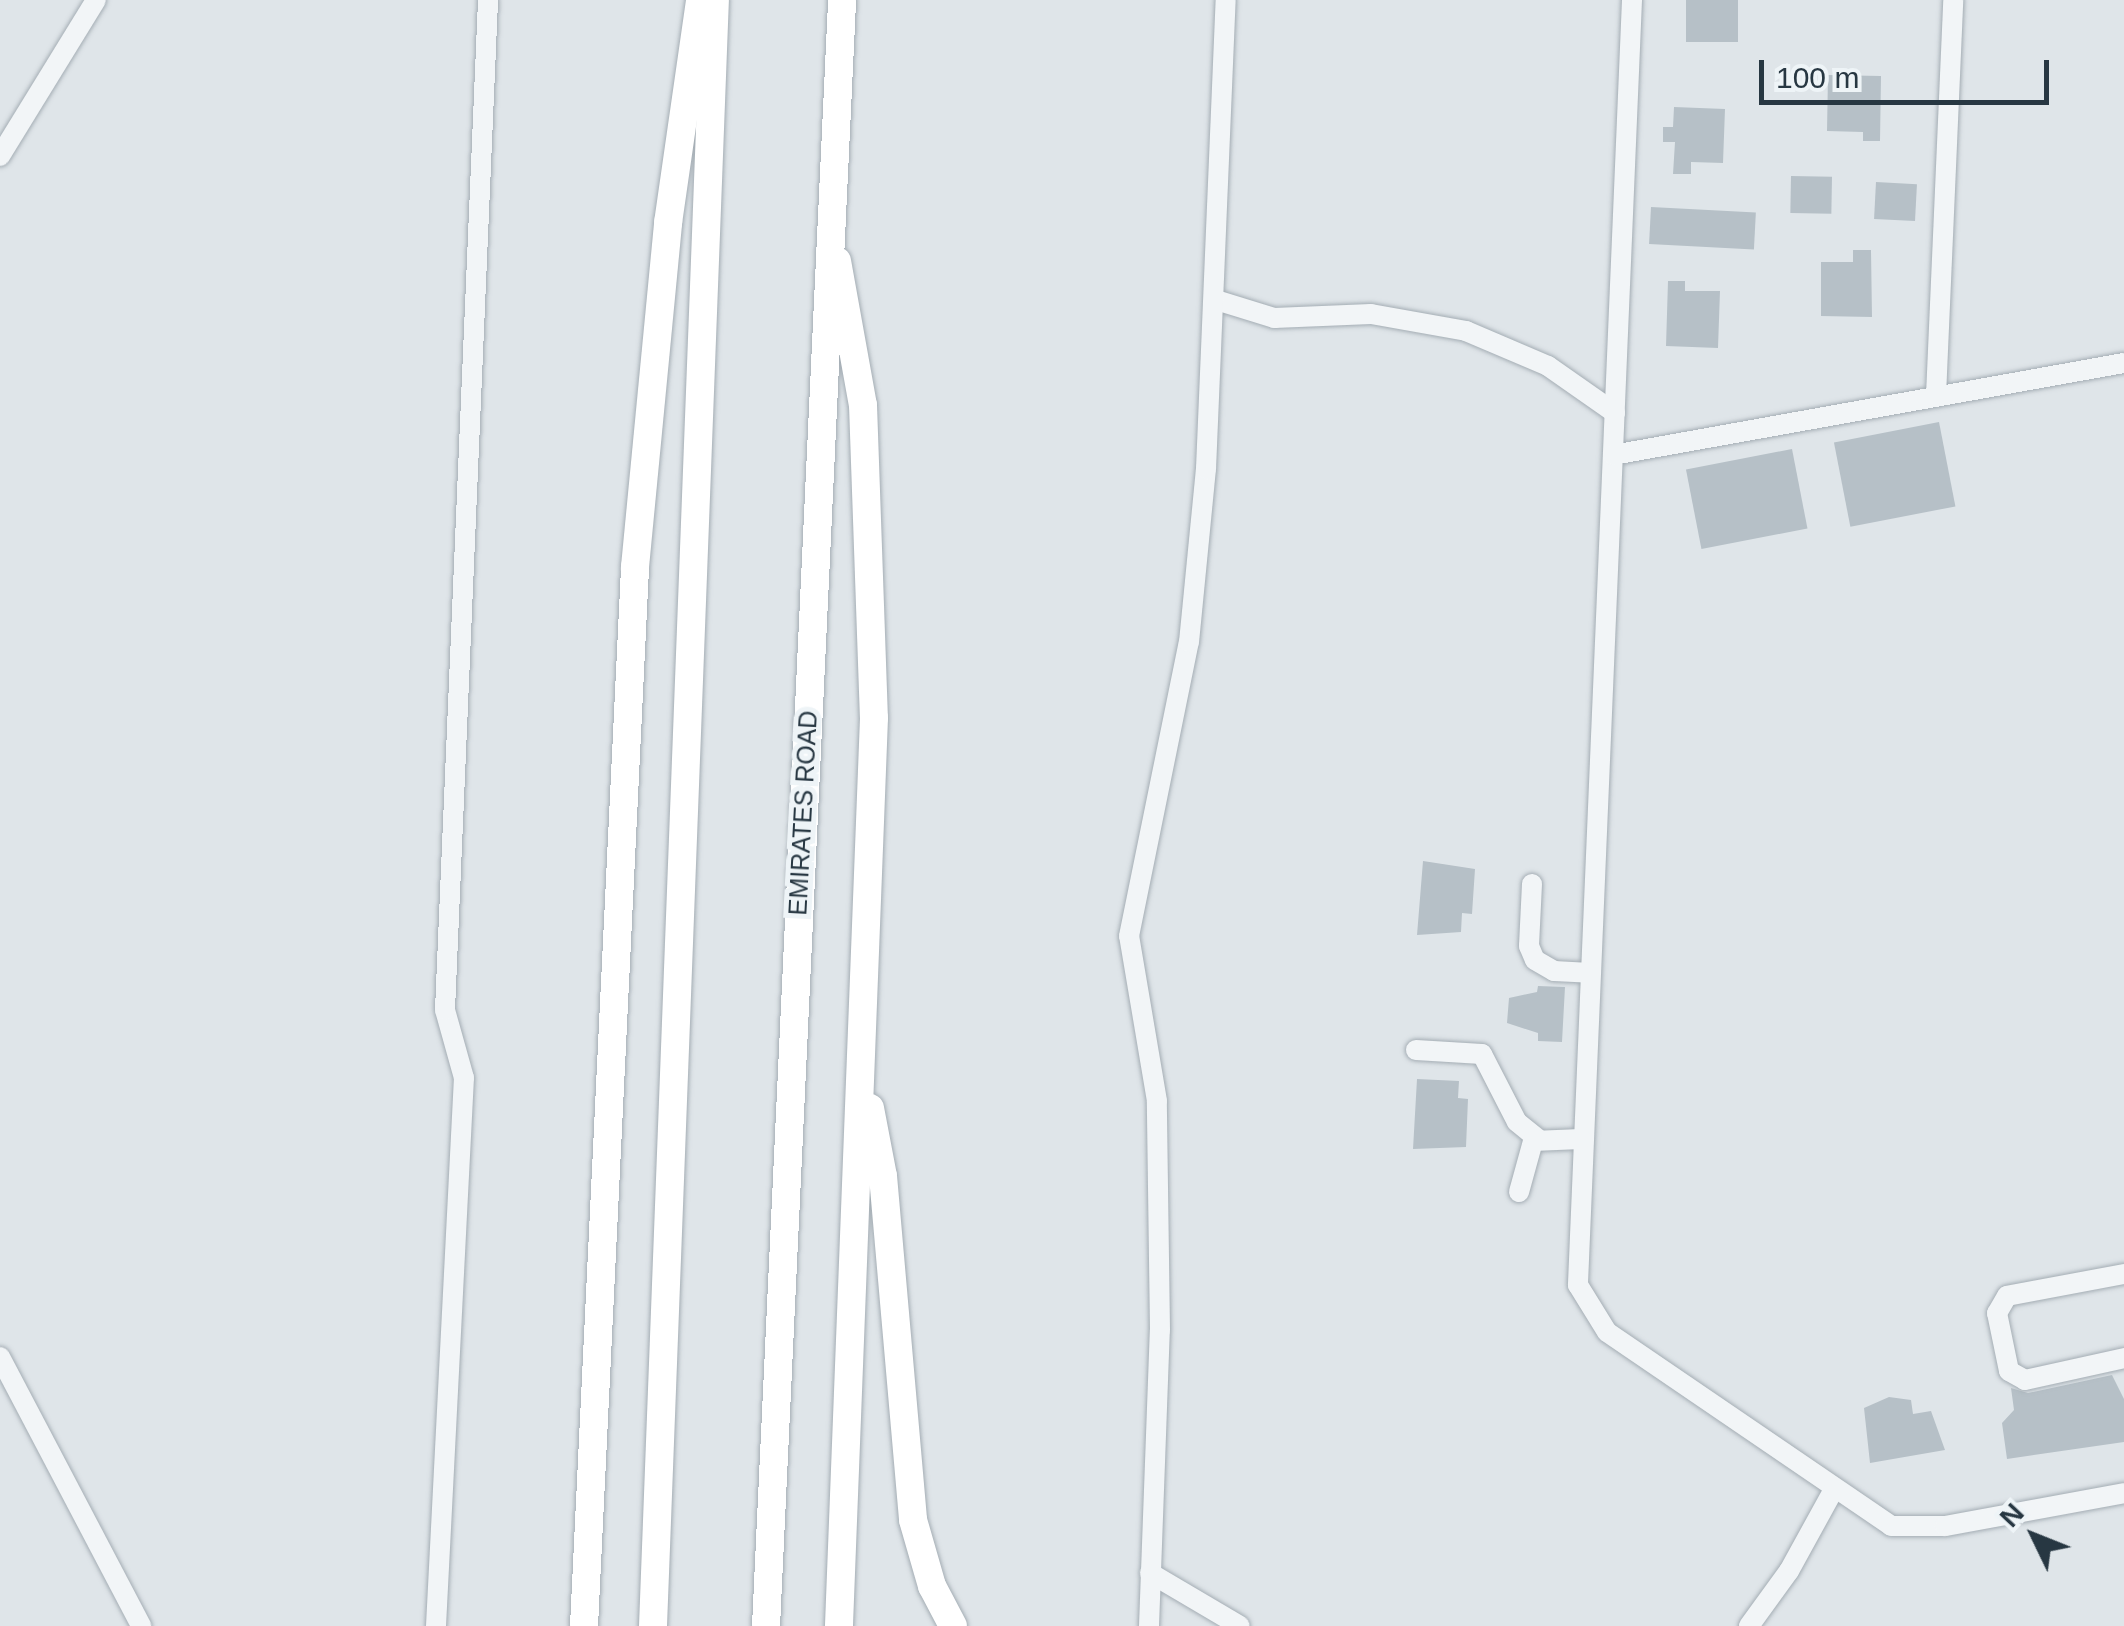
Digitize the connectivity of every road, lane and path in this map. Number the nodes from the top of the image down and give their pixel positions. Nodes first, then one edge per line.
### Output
1 (488, 0) edge
2 (700, 0) edge
3 (716, 0) edge
4 (842, 0) edge
5 (1226, 0) edge
6 (1632, 0) edge
7 (1953, 0) edge
8 (98, 1) edge
9 (0, 156) edge
10 (829, 232) junction
11 (1216, 300) junction
12 (2124, 363) edge
13 (1936, 396) junction
14 (1615, 413) junction
15 (1613, 455) junction
16 (1532, 884) dead end
17 (1590, 974) junction
18 (1416, 1050) dead end
19 (861, 1078) junction
20 (1537, 1138) junction
21 (1581, 1139) junction
22 (1519, 1192) dead end
23 (2124, 1274) edge
24 (0, 1357) edge
25 (2124, 1358) edge
26 (1833, 1491) junction
27 (2124, 1493) edge
28 (1150, 1573) junction
29 (141, 1626) edge
30 (436, 1626) edge
31 (584, 1626) edge
32 (653, 1626) edge
33 (766, 1626) edge
34 (840, 1626) edge
35 (953, 1626) edge
36 (1149, 1626) edge
37 (1240, 1626) edge
38 (1749, 1626) edge

1 - 30 street
2 - 31 highway
3 - 32 highway
4 - 10 highway, EMIRATES ROAD
5 - 11 street
6 - 14 street
7 - 13 street
8 - 9 street
10 - 19 highway
10 - 33 highway, EMIRATES ROAD
11 - 14 street
11 - 28 street
12 - 13 street
13 - 15 street
14 - 15 street
15 - 17 street
16 - 17 street
17 - 21 street
18 - 20 street
19 - 34 highway
19 - 35 highway
20 - 21 street
20 - 22 street
21 - 26 street
23 - 25 street
24 - 29 street
26 - 27 street
26 - 38 street
28 - 36 street
28 - 37 street

